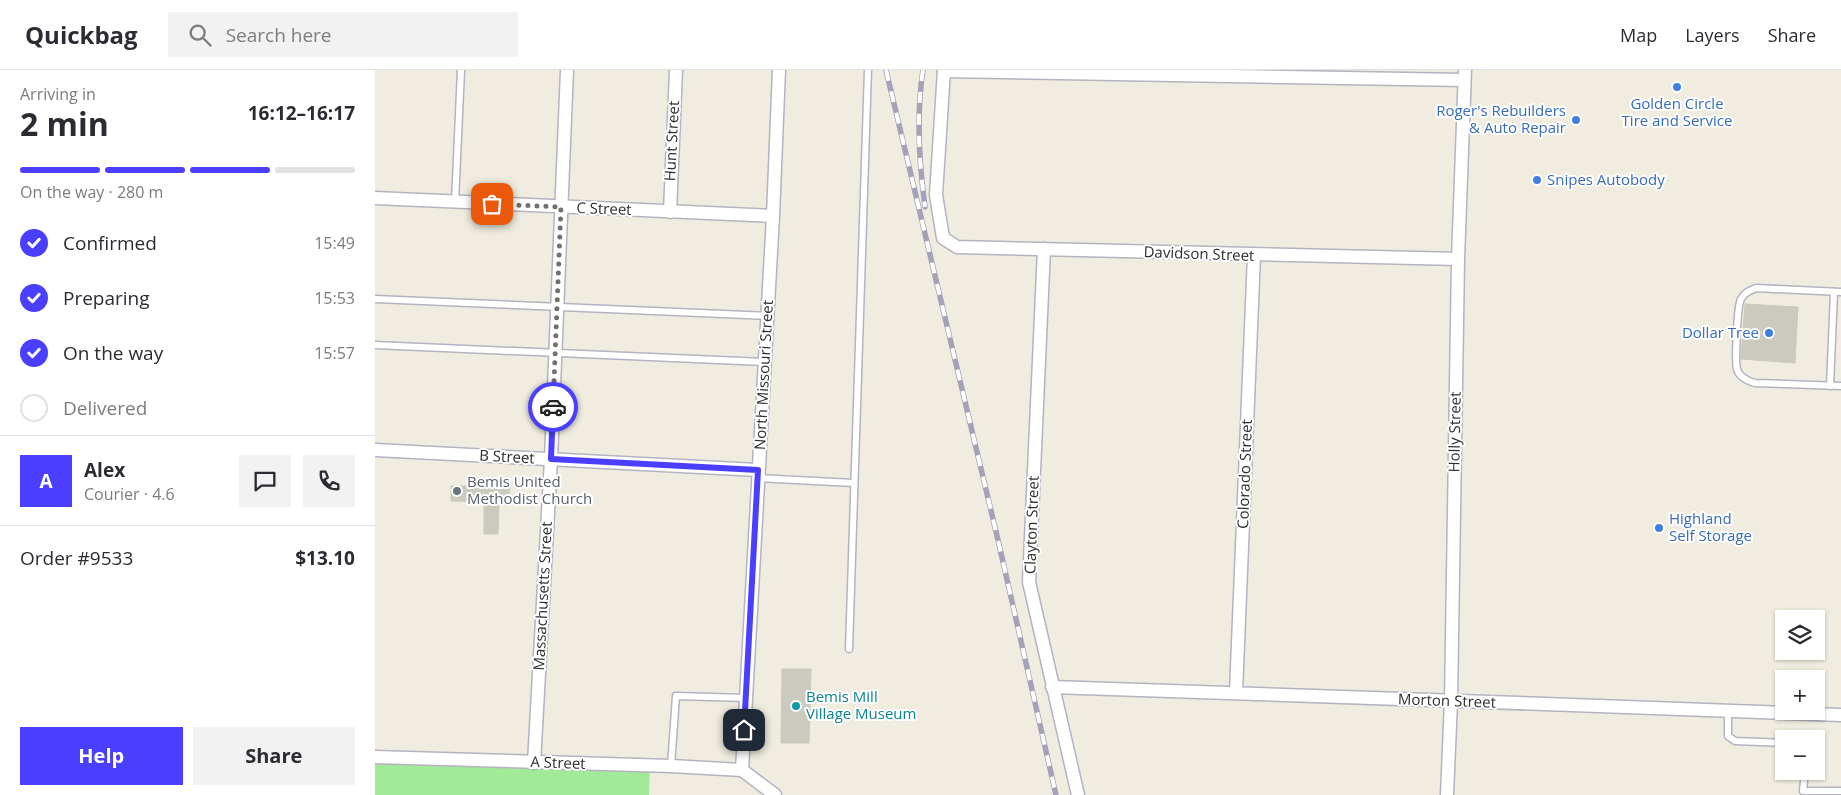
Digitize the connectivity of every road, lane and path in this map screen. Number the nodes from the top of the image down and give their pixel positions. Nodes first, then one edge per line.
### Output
1 (461, 70) edge
2 (567, 70) edge
3 (676, 70) edge
4 (779, 70) edge
5 (868, 70) edge
6 (944, 70) edge
7 (1464, 75) edge
8 (375, 198) edge
9 (455, 202) junction
10 (561, 207) junction
11 (669, 212) junction
12 (773, 216) junction
13 (1044, 249) junction
14 (1253, 255) junction
15 (1459, 260) junction
16 (1837, 292) edge
17 (375, 299) edge
18 (557, 307) junction
19 (767, 316) junction
20 (375, 345) edge
21 (555, 353) junction
22 (765, 362) junction
23 (1830, 386) junction
24 (1841, 386) edge
25 (375, 450) edge
26 (551, 459) junction
27 (758, 474) junction
28 (854, 483) junction
29 (849, 649) dead end
30 (1053, 687) junction
31 (1236, 692) junction
32 (746, 698) junction
33 (1451, 702) junction
34 (1728, 711) junction
35 (1841, 715) edge
36 (1775, 743) edge
37 (375, 757) edge
38 (533, 763) junction
39 (671, 766) junction
40 (742, 770) junction
41 (1804, 780) edge
42 (1841, 791) edge
43 (1803, 793) edge
44 (775, 795) edge
45 (1078, 795) edge
46 (1447, 795) edge

1 - 9 lane
2 - 10 street, Massachusetts Street
3 - 11 street, Hunt Street
4 - 12 street, North Missouri Street
5 - 28 lane
6 - 7 street
6 - 13 street, Davidson Street
7 - 15 street, Holly Street
8 - 9 street, C Street
9 - 10 street, C Street
10 - 11 street, C Street
10 - 18 street, Massachusetts Street
11 - 12 street, C Street
12 - 19 street, North Missouri Street
13 - 14 street, Davidson Street
13 - 30 street, Clayton Street
14 - 15 street, Davidson Street
14 - 31 street, Colorado Street
15 - 33 street, Holly Street
16 - 23 lane
16 - 23 lane
17 - 18 lane
18 - 19 lane
18 - 21 street, Massachusetts Street
19 - 22 street, North Missouri Street
20 - 21 lane
21 - 22 lane
21 - 26 street, Massachusetts Street
22 - 27 street, North Missouri Street
23 - 24 lane
25 - 26 street, B Street
26 - 27 street, B Street
26 - 38 street, Massachusetts Street
27 - 28 lane
27 - 32 street, North Missouri Street
28 - 29 lane
30 - 31 street, Morton Street
30 - 45 street, Clayton Street
31 - 33 street, Morton Street
32 - 39 lane
32 - 40 street, North Missouri Street
33 - 34 street, Morton Street
33 - 46 street, Holly Street
34 - 35 street, Morton Street
34 - 36 lane
37 - 38 street, A Street
38 - 39 street, A Street
39 - 40 street, A Street
40 - 44 street
41 - 43 lane
42 - 43 lane

